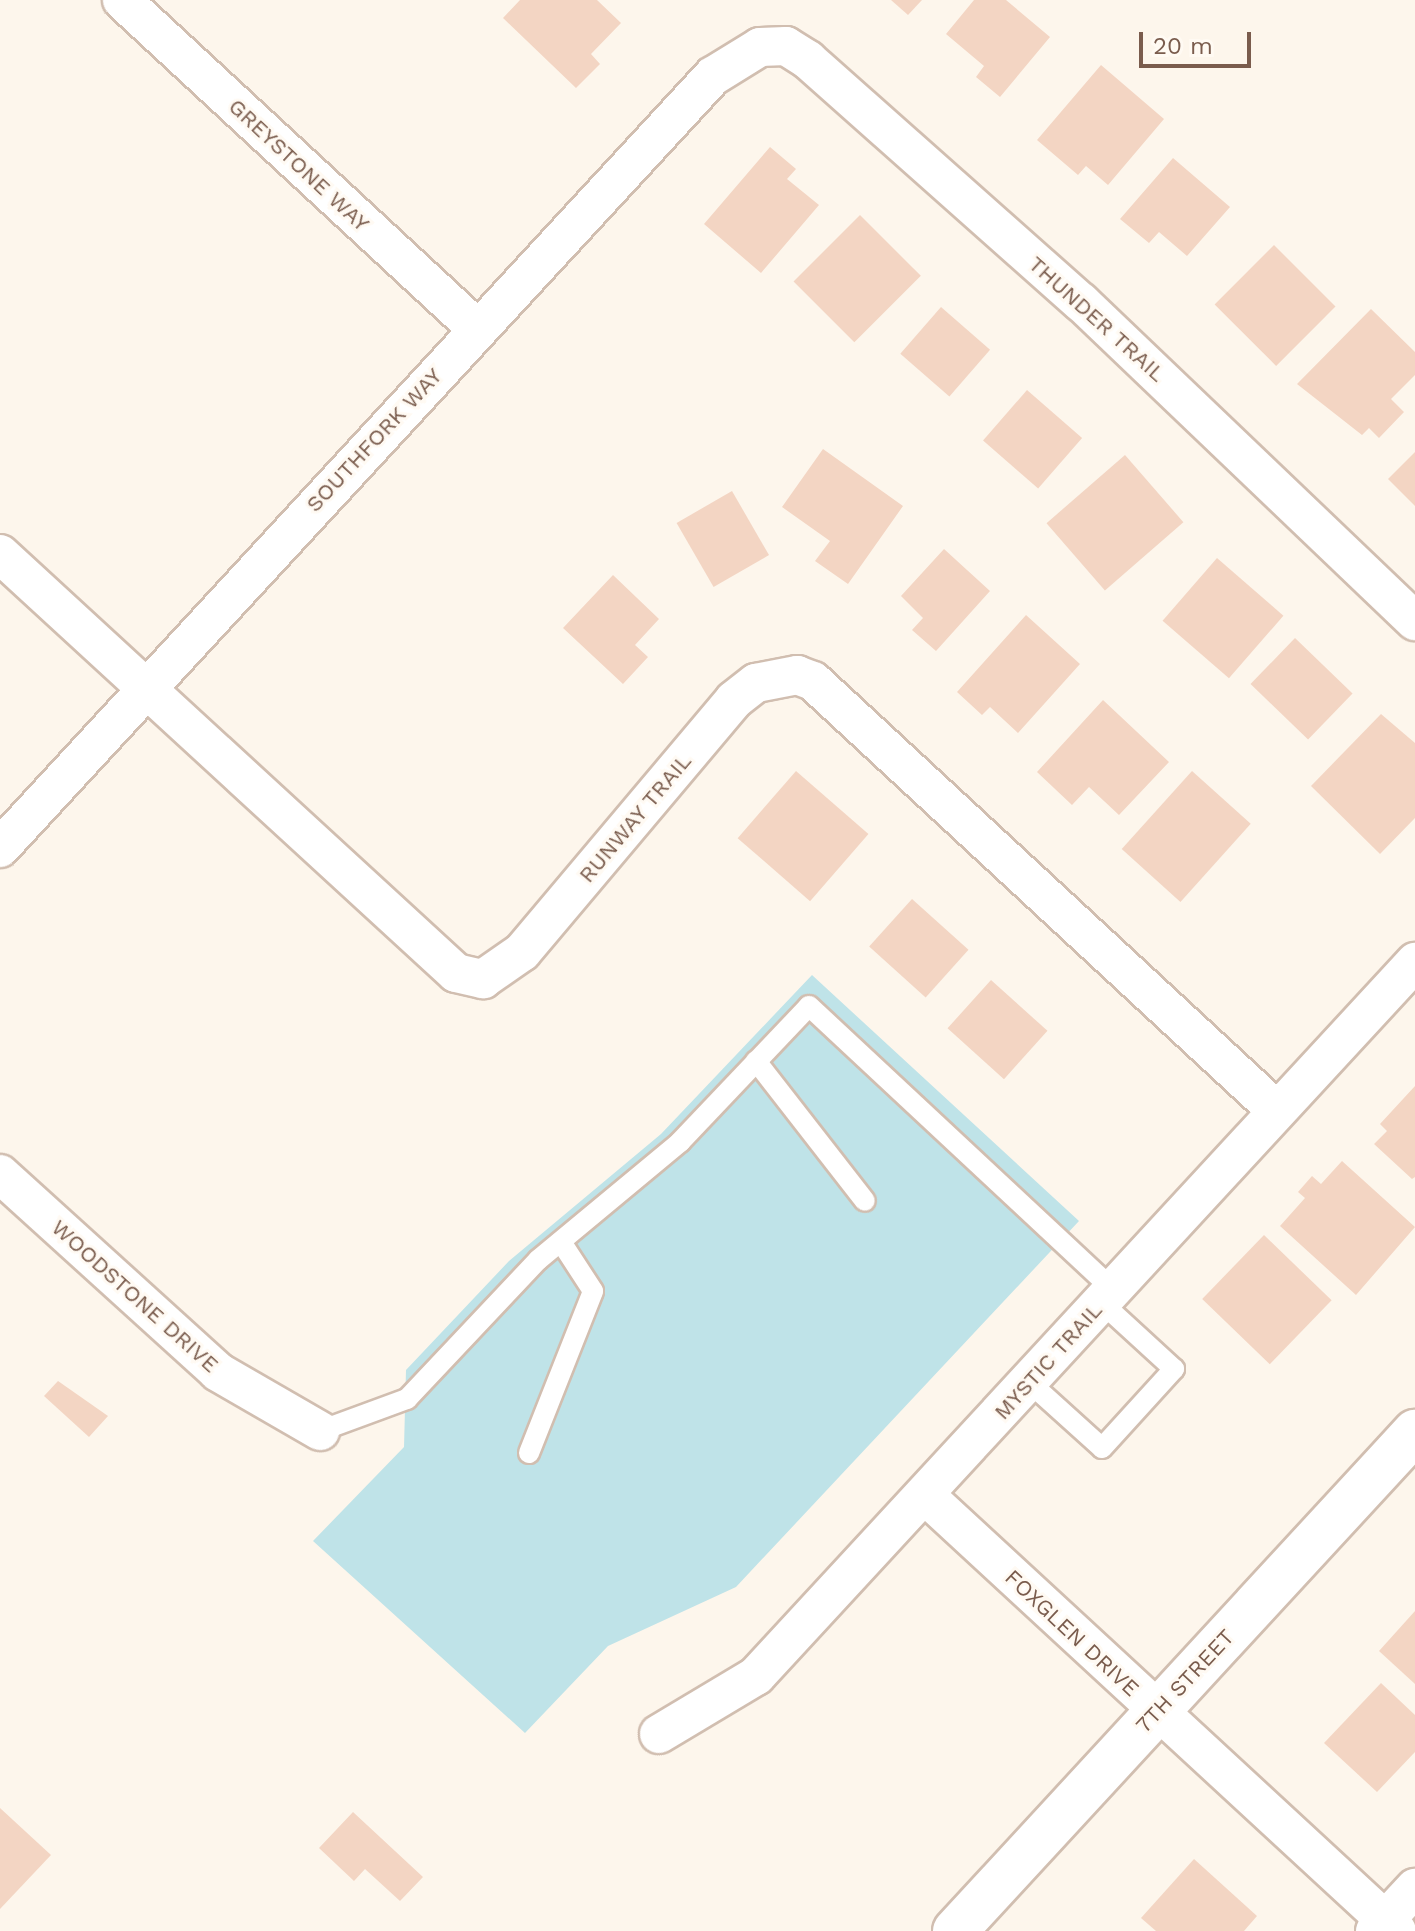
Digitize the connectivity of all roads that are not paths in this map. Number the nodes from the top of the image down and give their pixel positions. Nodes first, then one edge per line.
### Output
1 (122, 0) edge
2 (760, 47) joint
3 (477, 329) junction
4 (0, 554) edge
5 (1415, 621) edge
6 (145, 688) junction
7 (0, 848) edge
8 (1415, 962) edge
9 (756, 1061) junction
10 (1275, 1109) junction
11 (0, 1174) edge
12 (865, 1201) dead end
13 (561, 1242) junction
14 (1107, 1295) junction
15 (1029, 1382) junction
16 (320, 1431) joint
17 (1415, 1432) edge
18 (529, 1453) dead end
19 (926, 1496) junction
20 (1156, 1712) junction
21 (659, 1734) dead end
22 (1415, 1888) edge
23 (1386, 1927) edge
24 (955, 1931) edge

1 - 3 street, GREYSTONE WAY
2 - 3 street, SOUTHFORK WAY
2 - 5 street, THUNDER TRAIL
3 - 6 street, SOUTHFORK WAY
4 - 6 street, RUNWAY TRAIL
6 - 7 street, SOUTHFORK WAY
6 - 10 street, RUNWAY TRAIL
8 - 10 street, MYSTIC TRAIL
9 - 12 lane
9 - 13 lane
9 - 14 lane
10 - 14 street, MYSTIC TRAIL
11 - 16 street, WOODSTONE DRIVE
13 - 16 lane
13 - 18 lane
14 - 15 street, MYSTIC TRAIL
14 - 15 lane
15 - 19 street, MYSTIC TRAIL
17 - 20 street, 7TH STREET
19 - 20 street, FOXGLEN DRIVE
19 - 21 street, MYSTIC TRAIL
20 - 23 street, FOXGLEN DRIVE
20 - 24 street, 7TH STREET
22 - 23 street

